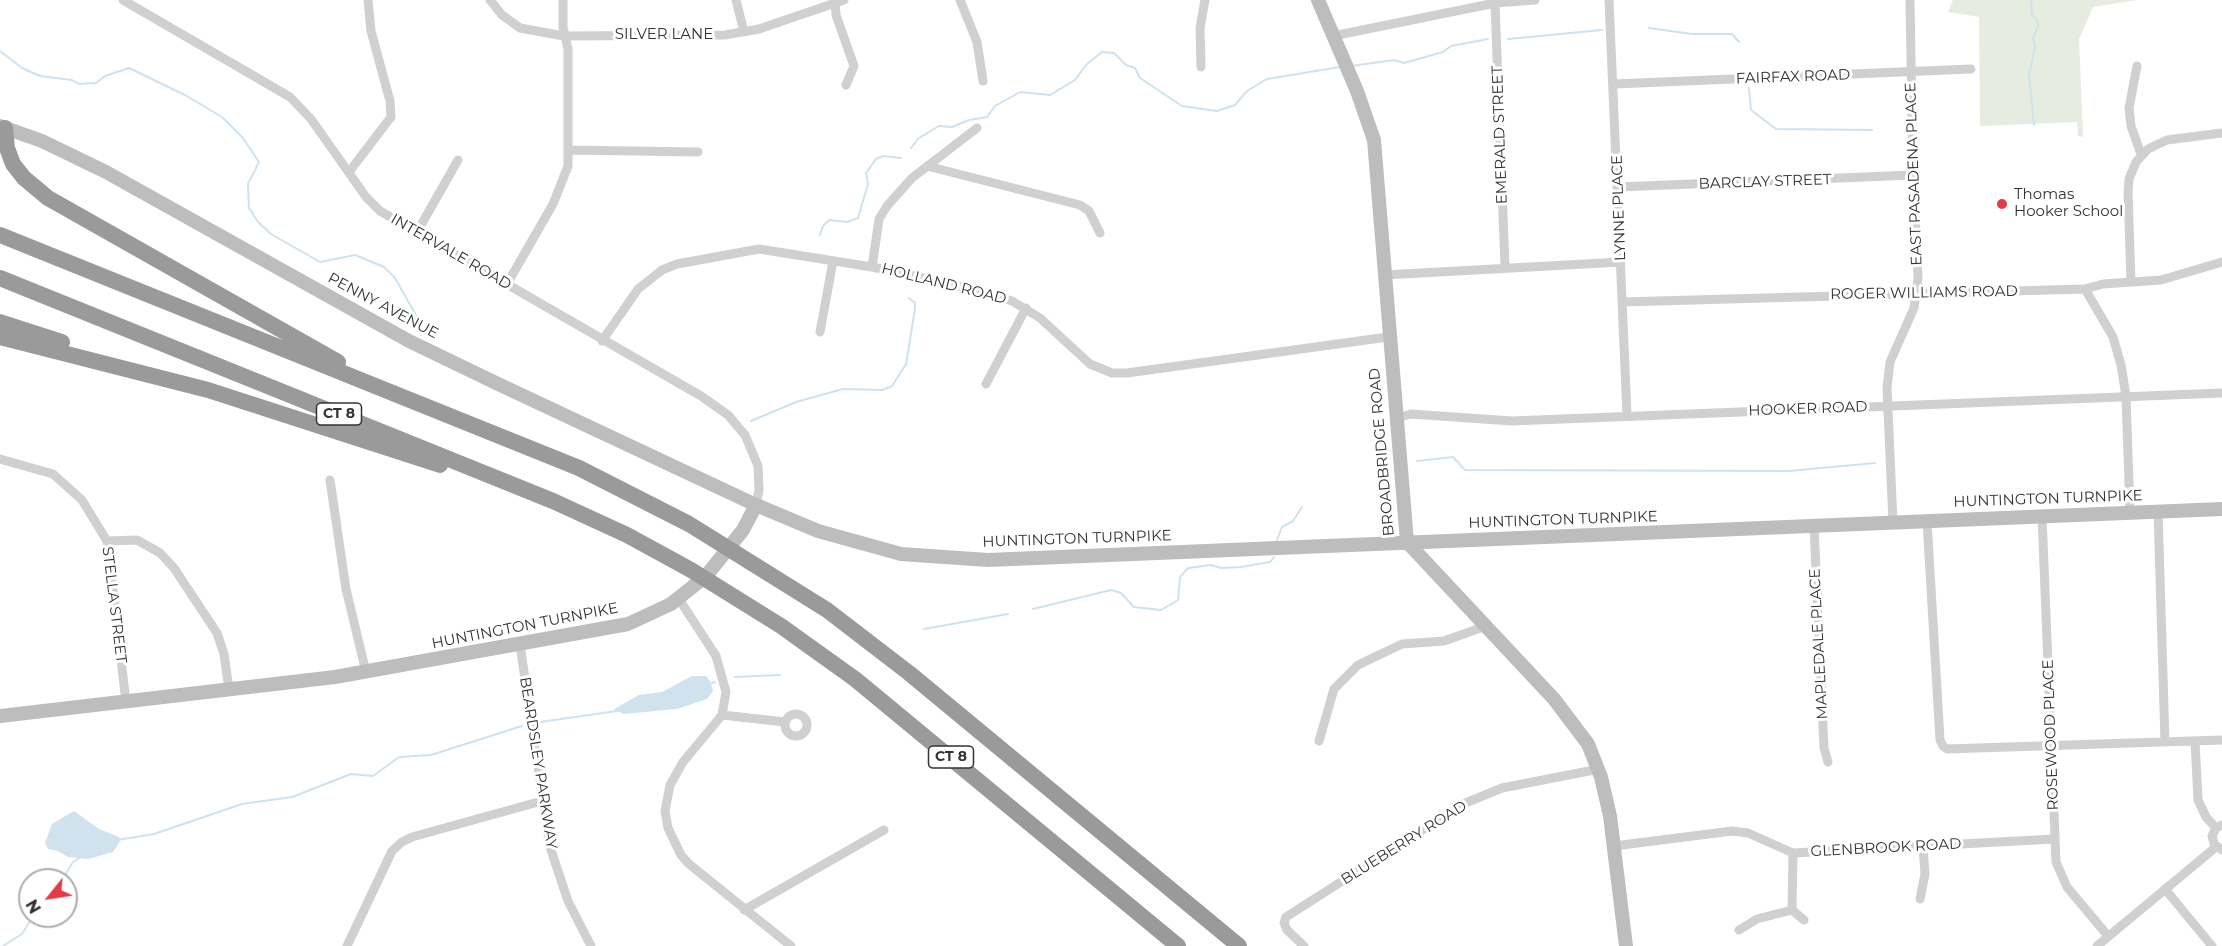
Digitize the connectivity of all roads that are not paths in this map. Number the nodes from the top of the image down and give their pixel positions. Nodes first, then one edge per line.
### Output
1 (123, 0) edge
2 (368, 0) edge
3 (490, 0) edge
4 (563, 0) edge
5 (736, 0) edge
6 (960, 0) edge
7 (1205, 0) edge
8 (1318, 0) edge
9 (1535, 0) edge
10 (1609, 0) edge
11 (1910, 0) edge
12 (838, 1) edge
13 (1495, 3) junction
14 (744, 32) junction
15 (564, 36) junction
16 (1333, 36) junction
17 (2137, 66) dead end
18 (1201, 67) dead end
19 (1971, 69) dead end
20 (1911, 72) junction
21 (983, 81) dead end
22 (1614, 84) junction
23 (846, 86) dead end
24 (2, 127) edge
25 (977, 128) dead end
26 (2222, 133) edge
27 (569, 150) junction
28 (698, 152) dead end
29 (2141, 154) junction
30 (458, 160) dead end
31 (927, 166) junction
32 (349, 172) junction
33 (1913, 175) junction
34 (1618, 187) junction
35 (1100, 233) dead end
36 (416, 234) junction
37 (0, 235) edge
38 (833, 261) junction
39 (1621, 262) junction
40 (2222, 262) edge
41 (872, 267) junction
42 (1505, 267) junction
43 (1384, 275) junction
44 (0, 278) edge
45 (2131, 282) junction
46 (507, 284) junction
47 (2085, 289) junction
48 (1917, 294) junction
49 (1622, 302) junction
50 (1026, 308) junction
51 (0, 322) edge
52 (820, 332) dead end
53 (0, 337) edge
54 (1388, 337) junction
55 (602, 340) junction
56 (986, 384) dead end
57 (208, 390) junction
58 (2222, 393) edge
59 (2126, 396) junction
60 (421, 406) junction
61 (1886, 406) junction
62 (1627, 415) junction
63 (1396, 418) junction
64 (0, 459) edge
65 (330, 480) dead end
66 (554, 501) junction
67 (756, 505) junction
68 (2222, 509) edge
69 (2158, 511) junction
70 (2130, 513) junction
71 (2042, 516) junction
72 (1928, 521) junction
73 (1893, 522) junction
74 (1814, 526) junction
75 (106, 541) junction
76 (1407, 542) junction
77 (679, 599) junction
78 (1486, 626) junction
79 (520, 645) junction
80 (366, 672) junction
81 (229, 689) junction
82 (126, 702) junction
83 (722, 715) junction
84 (0, 716) edge
85 (785, 722) dead end
86 (2222, 740) edge
87 (1319, 741) dead end
88 (2195, 741) junction
89 (2165, 742) junction
90 (2052, 747) junction
91 (1828, 762) dead end
92 (1599, 769) junction
93 (542, 801) junction
94 (2219, 827) edge
95 (884, 830) dead end
96 (2055, 839) junction
97 (1614, 846) junction
98 (1923, 847) junction
99 (2219, 848) edge
100 (1793, 853) junction
101 (1147, 868) junction
102 (2165, 890) junction
103 (1920, 899) dead end
104 (744, 910) junction
105 (1792, 910) junction
106 (1804, 920) dead end
107 (1739, 930) dead end
108 (2108, 936) junction
109 (347, 946) edge
110 (591, 946) edge
111 (791, 946) edge
112 (1178, 946) edge
113 (1239, 946) edge
114 (1251, 946) edge
115 (1304, 946) edge
116 (1626, 946) edge
117 (2097, 946) edge
118 (2212, 946) edge

1 - 32 street, INTERVALE ROAD
2 - 32 street
3 - 15 street, SILVER LANE
4 - 15 street
5 - 14 street
6 - 21 street
7 - 18 street
8 - 16 main road, BROADBRIDGE ROAD
9 - 13 street
10 - 22 street, LYNNE PLACE
11 - 20 street, EAST PASADENA PLACE
12 - 14 street, SILVER LANE
12 - 23 street
13 - 16 street
13 - 42 street, EMERALD STREET
14 - 15 street, SILVER LANE
15 - 27 street
16 - 43 main road, BROADBRIDGE ROAD
17 - 29 street
19 - 20 street, FAIRFAX ROAD
20 - 22 street, FAIRFAX ROAD
20 - 33 street, EAST PASADENA PLACE
22 - 34 street, LYNNE PLACE
24 - 60 highway
24 - 67 main road, PENNY AVENUE
25 - 31 street, HOLLAND ROAD
26 - 29 street
27 - 28 street
27 - 46 street
29 - 45 street
30 - 36 street
31 - 35 street
31 - 41 street, HOLLAND ROAD
32 - 36 street, INTERVALE ROAD
33 - 34 street, BARCLAY STREET
33 - 48 street, EAST PASADENA PLACE
34 - 39 street, LYNNE PLACE
36 - 46 street, INTERVALE ROAD
37 - 60 highway, CT 8
38 - 41 street
38 - 52 street
38 - 55 street
39 - 42 street
39 - 49 street, LYNNE PLACE
40 - 45 street, ROGER WILLIAMS ROAD
41 - 50 street, HOLLAND ROAD
42 - 43 street
43 - 54 main road, BROADBRIDGE ROAD
44 - 66 highway, CT 8
45 - 47 street, ROGER WILLIAMS ROAD
46 - 55 street, INTERVALE ROAD
47 - 48 street, ROGER WILLIAMS ROAD
47 - 59 street
48 - 49 street, ROGER WILLIAMS ROAD
48 - 61 street, EAST PASADENA PLACE
49 - 62 street, LYNNE PLACE
50 - 54 street, HOLLAND ROAD
50 - 56 street
51 - 57 highway
53 - 57 highway
54 - 63 main road, BROADBRIDGE ROAD
55 - 67 street, INTERVALE ROAD
57 - 66 highway
58 - 59 street, HOOKER ROAD
59 - 61 street, HOOKER ROAD
59 - 70 street
60 - 101 highway, CT 8
61 - 62 street, HOOKER ROAD
61 - 73 street, EAST PASADENA PLACE
62 - 63 street, HOOKER ROAD
63 - 76 main road, BROADBRIDGE ROAD
64 - 75 street, STELLA STREET
65 - 80 street
66 - 112 highway, CT 8
67 - 76 main road, HUNTINGTON TURNPIKE
67 - 77 main road, HUNTINGTON TURNPIKE
68 - 69 main road, HUNTINGTON TURNPIKE
69 - 70 main road, HUNTINGTON TURNPIKE
69 - 89 street
70 - 71 main road, HUNTINGTON TURNPIKE
71 - 72 main road, HUNTINGTON TURNPIKE
71 - 90 street, ROSEWOOD PLACE
72 - 73 main road, HUNTINGTON TURNPIKE
72 - 90 street
73 - 74 main road, HUNTINGTON TURNPIKE
74 - 76 main road, HUNTINGTON TURNPIKE
74 - 91 street, MAPLEDALE PLACE
75 - 81 street
75 - 82 street, STELLA STREET
76 - 78 main road, BROADBRIDGE ROAD
77 - 79 main road, HUNTINGTON TURNPIKE
77 - 83 street
78 - 87 street
78 - 92 main road, BROADBRIDGE ROAD
79 - 80 main road, HUNTINGTON TURNPIKE
79 - 93 street, BEARDSLEY PARKWAY
80 - 81 main road, HUNTINGTON TURNPIKE
81 - 82 main road, HUNTINGTON TURNPIKE
82 - 84 main road, HUNTINGTON TURNPIKE
83 - 85 street
83 - 104 street
86 - 88 street
88 - 89 street
88 - 94 street
89 - 90 street
90 - 96 street, ROSEWOOD PLACE
92 - 97 main road, BROADBRIDGE ROAD
92 - 115 street, BLUEBERRY ROAD
93 - 109 street
93 - 110 street, BEARDSLEY PARKWAY
94 - 99 street
95 - 104 street
96 - 98 street, GLENBROOK ROAD
96 - 108 street, ROSEWOOD PLACE
97 - 100 street, GLENBROOK ROAD
97 - 116 main road, BROADBRIDGE ROAD
98 - 100 street, GLENBROOK ROAD
98 - 103 street
99 - 102 street
100 - 105 street
101 - 113 highway, CT 8
101 - 114 highway
102 - 108 street
102 - 118 street
104 - 111 street
105 - 106 street
105 - 107 street
108 - 117 street

